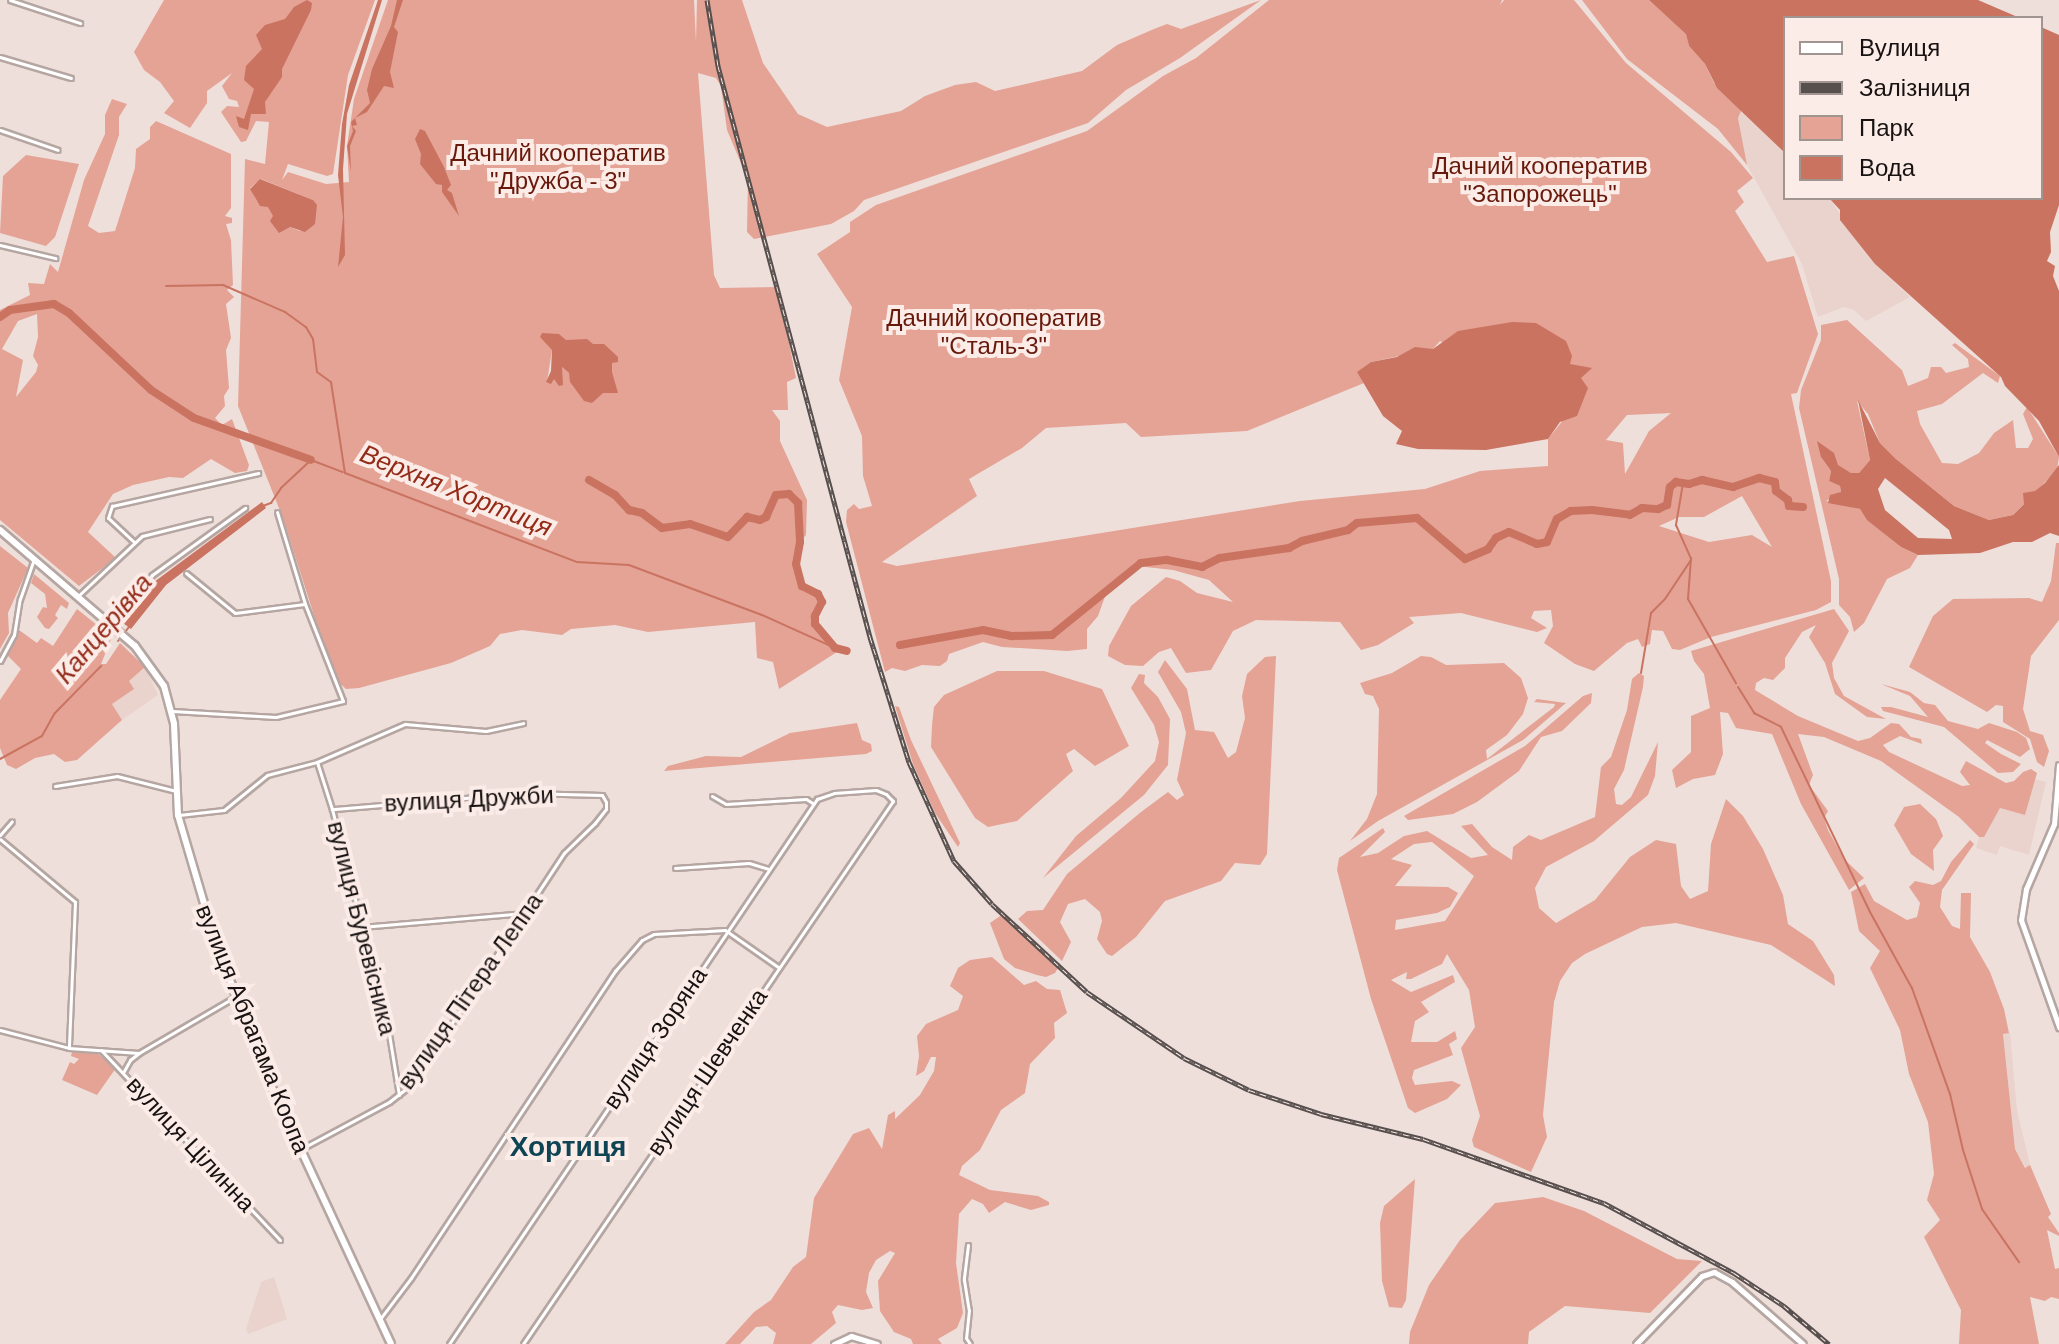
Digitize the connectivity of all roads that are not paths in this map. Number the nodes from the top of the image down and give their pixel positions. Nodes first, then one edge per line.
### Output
1 (10, 0) edge
2 (80, 23) dead end
3 (0, 57) edge
4 (71, 78) dead end
5 (0, 130) edge
6 (58, 150) dead end
7 (0, 245) edge
8 (55, 258) dead end
9 (258, 473) dead end
10 (245, 508) dead end
11 (277, 512) dead end
12 (210, 519) dead end
13 (0, 530) edge
14 (134, 542) junction
15 (34, 559) junction
16 (186, 573) dead end
17 (77, 597) junction
18 (305, 604) junction
19 (112, 626) junction
20 (0, 661) edge
21 (172, 711) junction
22 (523, 723) dead end
23 (317, 762) junction
24 (2059, 765) edge
25 (55, 786) dead end
26 (176, 791) junction
27 (712, 796) dead end
28 (606, 798) joint
29 (814, 804) junction
30 (332, 809) junction
31 (178, 815) junction
32 (12, 821) dead end
33 (0, 837) edge
34 (675, 868) dead end
35 (769, 869) junction
36 (526, 913) junction
37 (361, 927) junction
38 (728, 931) junction
39 (778, 967) junction
40 (235, 997) junction
41 (2059, 1027) edge
42 (0, 1030) edge
43 (69, 1048) junction
44 (101, 1050) junction
45 (139, 1053) junction
46 (124, 1071) junction
47 (399, 1095) junction
48 (300, 1149) junction
49 (280, 1240) dead end
50 (968, 1245) dead end
51 (380, 1319) junction
52 (391, 1344) edge
53 (449, 1344) edge
54 (523, 1344) edge
55 (834, 1344) edge
56 (877, 1344) edge
57 (970, 1344) edge
58 (1636, 1344) edge
59 (1803, 1344) edge

1 - 2 street
3 - 4 street
5 - 6 street
7 - 8 street
9 - 14 street
10 - 19 street
11 - 18 street
12 - 14 street
13 - 15 main road, вулиця Абрагама Коопа
14 - 17 street
15 - 17 main road, вулиця Абрагама Коопа
15 - 20 street
16 - 18 street
17 - 19 main road, вулиця Абрагама Коопа
18 - 21 street
19 - 21 main road, вулиця Абрагама Коопа
21 - 26 main road, вулиця Абрагама Коопа
22 - 23 street
23 - 30 street, вулиця Буревісника
23 - 31 street
24 - 41 street
25 - 26 street
26 - 31 main road, вулиця Абрагама Коопа
27 - 29 street
28 - 30 street, вулиця Дружби
28 - 36 street, вулиця Пітера Леппа
29 - 35 street, вулиця Зоряна
29 - 39 street, вулиця Шевченка
30 - 37 street, вулиця Буревісника
31 - 40 main road, вулиця Абрагама Коопа
32 - 33 street
33 - 43 street
34 - 35 street
35 - 38 street, вулиця Зоряна
36 - 37 street
36 - 47 street, вулиця Пітера Леппа
37 - 47 street, вулиця Буревісника
38 - 39 street
38 - 51 street
38 - 53 street, вулиця Зоряна
39 - 54 street, вулиця Шевченка
40 - 45 street
40 - 48 main road, вулиця Абрагама Коопа
42 - 43 street
43 - 44 street
44 - 45 street
44 - 46 street, вулиця Цілинна
45 - 46 street
46 - 49 street, вулиця Цілинна
47 - 48 street, вулиця Пітера Леппа
48 - 51 main road, вулиця Абрагама Коопа
50 - 57 street
51 - 52 main road, вулиця Абрагама Коопа
55 - 56 street
58 - 59 street

